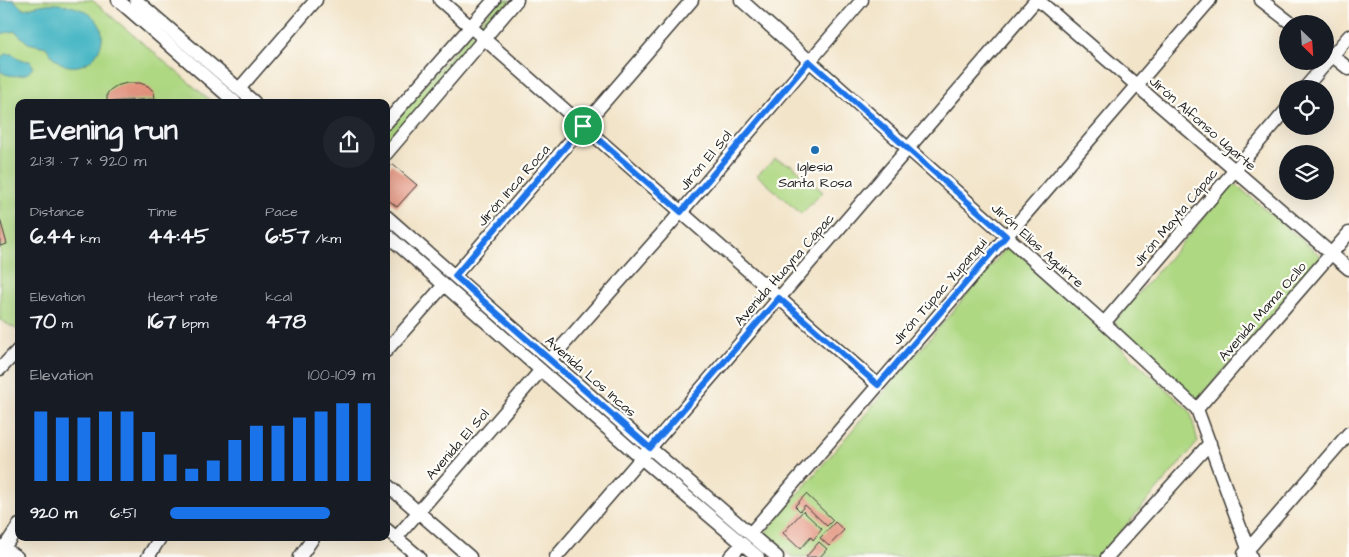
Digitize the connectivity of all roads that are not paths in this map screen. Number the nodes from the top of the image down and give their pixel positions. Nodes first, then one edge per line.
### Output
1 (118, 0) edge
2 (316, 0) edge
3 (440, 0) edge
4 (494, 0) edge
5 (517, 0) edge
6 (692, 0) edge
7 (741, 0) edge
8 (862, 0) edge
9 (1037, 0) edge
10 (1210, 0) edge
11 (1261, 0) edge
12 (143, 2) edge
13 (1280, 15) edge
14 (471, 27) junction
15 (1349, 36) edge
16 (484, 38) junction
17 (1334, 49) edge
18 (1334, 57) edge
19 (809, 61) junction
20 (1349, 69) edge
21 (1136, 85) junction
22 (239, 89) junction
23 (232, 99) edge
24 (251, 99) edge
25 (390, 118) edge
26 (1279, 118) edge
27 (583, 126) junction
28 (390, 149) edge
29 (908, 149) junction
30 (1234, 170) junction
31 (681, 212) junction
32 (390, 219) edge
33 (1349, 233) edge
34 (1006, 236) junction
35 (390, 238) edge
36 (1331, 254) junction
37 (1349, 269) edge
38 (455, 276) junction
39 (444, 285) junction
40 (779, 298) junction
41 (1104, 323) junction
42 (390, 346) edge
43 (15, 352) edge
44 (550, 360) junction
45 (0, 369) edge
46 (542, 370) junction
47 (878, 385) junction
48 (1197, 409) junction
49 (1349, 433) edge
50 (1210, 443) junction
51 (650, 448) junction
52 (641, 458) junction
53 (390, 488) edge
54 (418, 512) junction
55 (15, 530) edge
56 (391, 533) edge
57 (746, 539) junction
58 (158, 541) edge
59 (311, 541) edge
60 (1, 549) edge
61 (1247, 555) edge
62 (18, 557) edge
63 (148, 557) edge
64 (300, 557) edge
65 (419, 557) edge
66 (470, 557) edge
67 (556, 557) edge
68 (730, 557) edge
69 (758, 557) edge
70 (777, 557) edge
71 (1107, 557) edge

1 - 23 street
2 - 22 street
3 - 14 street
4 - 14 street
5 - 16 street
6 - 27 street, Jirón Inca Roca
7 - 19 street, Jirón Elías Aguirre
8 - 19 street, Jirón El Sol
9 - 21 street, Jirón Alfonso Ugarte
9 - 29 street, Avenida Huayna Cápac
10 - 21 street, Jirón Túpac Yupanqui
11 - 13 street
12 - 22 street
14 - 16 street
14 - 25 street
15 - 17 street
16 - 27 street
16 - 28 street
18 - 20 street
19 - 29 street, Jirón Elías Aguirre
19 - 31 street, Jirón El Sol
21 - 30 street, Jirón Alfonso Ugarte
21 - 34 street, Jirón Túpac Yupanqui
22 - 24 street
26 - 30 street, Jirón Mayta Cápac
27 - 31 street
27 - 38 street, Jirón Inca Roca
29 - 34 street, Jirón Elías Aguirre
29 - 40 street, Avenida Huayna Cápac
30 - 36 street, Jirón Alfonso Ugarte
30 - 41 street, Jirón Mayta Cápac
31 - 40 street
31 - 44 street, Jirón El Sol
32 - 38 street, Avenida Los Incas
33 - 36 street, Avenida Mama Ocllo
34 - 41 street, Jirón Elías Aguirre
34 - 47 street, Jirón Túpac Yupanqui
35 - 39 street, Avenida Los Incas
36 - 37 street, Jirón Alfonso Ugarte
36 - 48 street, Avenida Mama Ocllo
38 - 44 street, Avenida Los Incas
39 - 42 street
39 - 46 street, Avenida Los Incas
40 - 47 street
40 - 51 street, Avenida Huayna Cápac
41 - 48 street, Jirón Elías Aguirre
43 - 45 street
44 - 51 street, Avenida Los Incas
46 - 52 street, Avenida Los Incas
46 - 54 street, Avenida El Sol
47 - 57 street, Jirón Túpac Yupanqui
48 - 50 street, Jirón Elías Aguirre
49 - 61 street
50 - 61 street, Jirón Elías Aguirre
50 - 71 street
51 - 52 street, Avenida Huayna Cápac
51 - 57 street, Avenida Los Incas
52 - 57 street, Avenida Los Incas
52 - 67 street, Avenida Huayna Cápac
53 - 54 street
54 - 56 street, Avenida El Sol
54 - 66 street
55 - 60 street
56 - 65 street
57 - 68 street, Jirón Túpac Yupanqui
57 - 69 street, Avenida Los Incas
57 - 70 street, Avenida Los Incas
58 - 63 street
59 - 64 street
60 - 62 street

